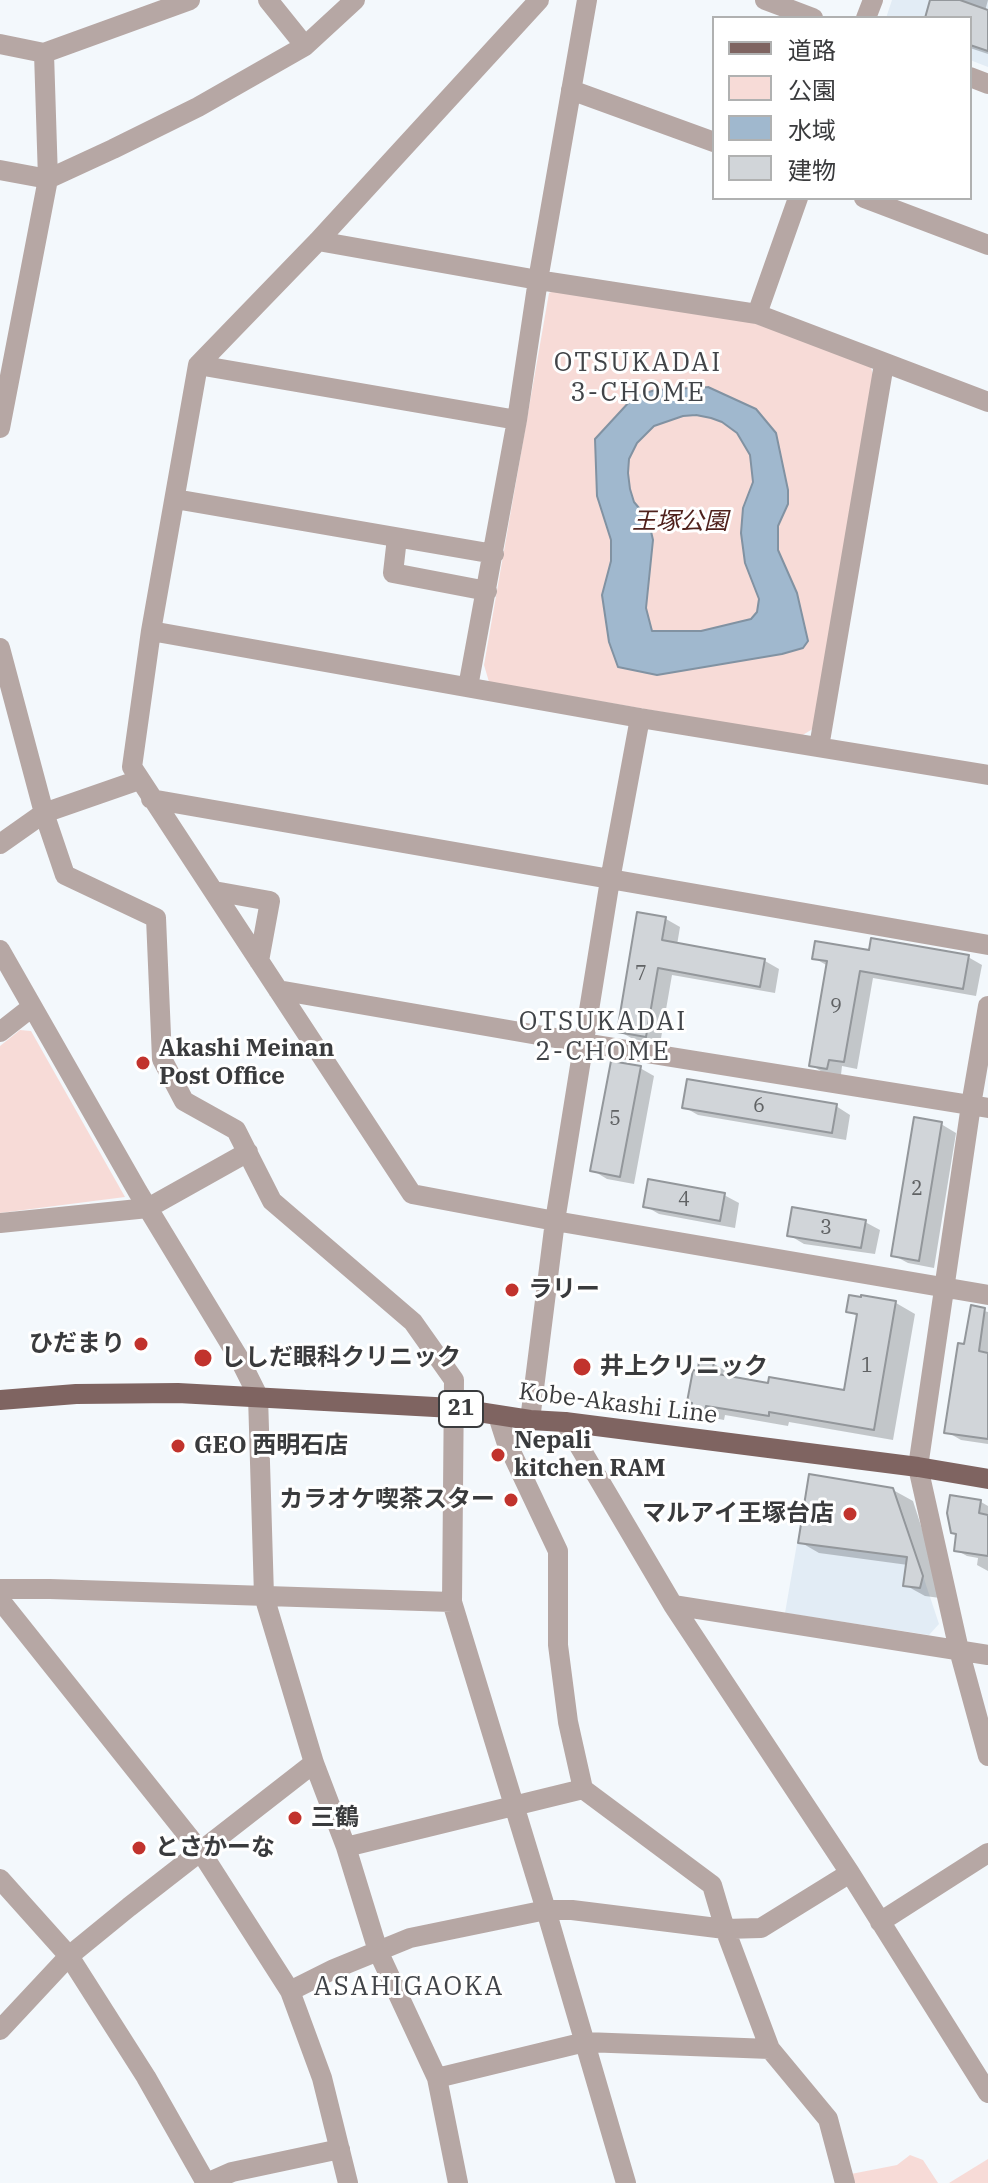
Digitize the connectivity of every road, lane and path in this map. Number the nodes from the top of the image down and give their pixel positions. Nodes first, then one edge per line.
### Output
1 (268, 0) edge
2 (355, 0) edge
3 (539, 0) edge
4 (587, 0) edge
5 (765, 0) edge
6 (182, 1) edge
7 (808, 16) edge
8 (0, 44) edge
9 (305, 46) junction
10 (44, 53) junction
11 (571, 90) junction
12 (712, 141) edge
13 (0, 170) edge
14 (48, 179) junction
15 (797, 200) edge
16 (869, 200) edge
17 (318, 241) junction
18 (988, 245) edge
19 (538, 280) junction
20 (757, 314) junction
21 (884, 364) junction
22 (198, 365) junction
23 (5, 373) edge
24 (988, 402) edge
25 (517, 420) junction
26 (0, 428) edge
27 (175, 499) junction
28 (397, 538) junction
29 (494, 554) junction
30 (487, 591) junction
31 (151, 631) junction
32 (0, 648) edge
33 (468, 687) junction
34 (640, 718) junction
35 (819, 747) junction
36 (988, 775) edge
37 (139, 780) junction
38 (151, 799) junction
39 (44, 813) junction
40 (0, 844) edge
41 (610, 880) junction
42 (214, 891) junction
43 (988, 945) edge
44 (0, 950) edge
45 (259, 961) junction
46 (278, 990) junction
47 (988, 1006) edge
48 (32, 1007) junction
49 (0, 1032) edge
50 (584, 1043) junction
51 (979, 1107) edge
52 (248, 1152) junction
53 (148, 1208) junction
54 (555, 1221) junction
55 (0, 1223) edge
56 (943, 1288) junction
57 (988, 1295) edge
58 (258, 1396) junction
59 (0, 1400) edge
60 (453, 1408) junction
61 (498, 1416) junction
62 (530, 1420) junction
63 (565, 1422) junction
64 (918, 1467) junction
65 (988, 1479) edge
66 (0, 1589) edge
67 (264, 1596) junction
68 (0, 1600) edge
69 (452, 1602) junction
70 (673, 1605) junction
71 (959, 1650) junction
72 (988, 1655) edge
73 (988, 1756) edge
74 (314, 1763) junction
75 (583, 1789) junction
76 (515, 1805) junction
77 (346, 1847) junction
78 (201, 1852) junction
79 (988, 1853) edge
80 (850, 1873) junction
81 (0, 1879) edge
82 (546, 1910) junction
83 (880, 1922) junction
84 (725, 1929) junction
85 (378, 1951) junction
86 (69, 1956) junction
87 (290, 1991) junction
88 (0, 2030) edge
89 (585, 2042) junction
90 (770, 2049) junction
91 (437, 2078) junction
92 (988, 2093) edge
93 (340, 2149) junction
94 (207, 2183) edge
95 (348, 2183) edge
96 (458, 2183) edge
97 (626, 2183) edge
98 (845, 2183) edge

1 - 9 street
2 - 9 street
3 - 17 street
4 - 11 street
5 - 7 street
6 - 10 street
8 - 10 street
9 - 14 street
10 - 14 street
11 - 12 street
11 - 19 street
13 - 14 street
14 - 23 street
15 - 20 street
16 - 18 street
17 - 19 street
17 - 22 street
19 - 20 street
19 - 25 street
20 - 21 street
21 - 24 street
21 - 35 street
22 - 25 street
22 - 27 street
23 - 26 street
25 - 29 street
27 - 28 street
27 - 31 street
28 - 29 street
28 - 30 street
29 - 30 street
30 - 33 street
31 - 33 street
31 - 37 street
32 - 39 street
33 - 34 street
34 - 35 street
34 - 41 street
35 - 36 street
37 - 38 street
37 - 39 street
38 - 41 street
38 - 42 street
39 - 40 street
39 - 52 street
41 - 43 street
41 - 50 street
42 - 45 street
42 - 45 street
44 - 48 street
45 - 46 street
46 - 50 street
46 - 54 street
47 - 51 street
48 - 49 street
48 - 53 street
50 - 51 street
50 - 54 street
51 - 56 street
52 - 53 street
52 - 60 street
53 - 55 street
53 - 58 street
54 - 56 street
54 - 62 street
56 - 57 street
56 - 64 street
58 - 59 main road, Kobe-Akashi Line / 21
58 - 60 main road, Kobe-Akashi Line / 21
58 - 67 street
60 - 61 main road, Kobe-Akashi Line / 21
60 - 69 street
61 - 62 main road, Kobe-Akashi Line / 21
61 - 75 street
62 - 63 main road, Kobe-Akashi Line / 21
63 - 64 main road, Kobe-Akashi Line / 21
63 - 70 street
64 - 65 main road, Kobe-Akashi Line / 21
64 - 71 street
66 - 67 street
67 - 69 street
67 - 74 street
68 - 78 street
69 - 76 street
70 - 71 street
70 - 80 street
71 - 72 street
71 - 73 street
74 - 77 street
74 - 78 street
75 - 76 street
75 - 84 street
76 - 77 street
76 - 82 street
77 - 85 street
78 - 86 street
78 - 87 street
79 - 83 street
80 - 83 street
80 - 84 street
81 - 86 street
82 - 84 street
82 - 85 street
82 - 89 street
83 - 92 street
84 - 90 street
85 - 87 street
85 - 91 street
86 - 88 street
86 - 94 street
87 - 93 street
89 - 90 street
89 - 91 street
89 - 97 street
90 - 98 street
91 - 96 street
93 - 94 street
93 - 95 street

